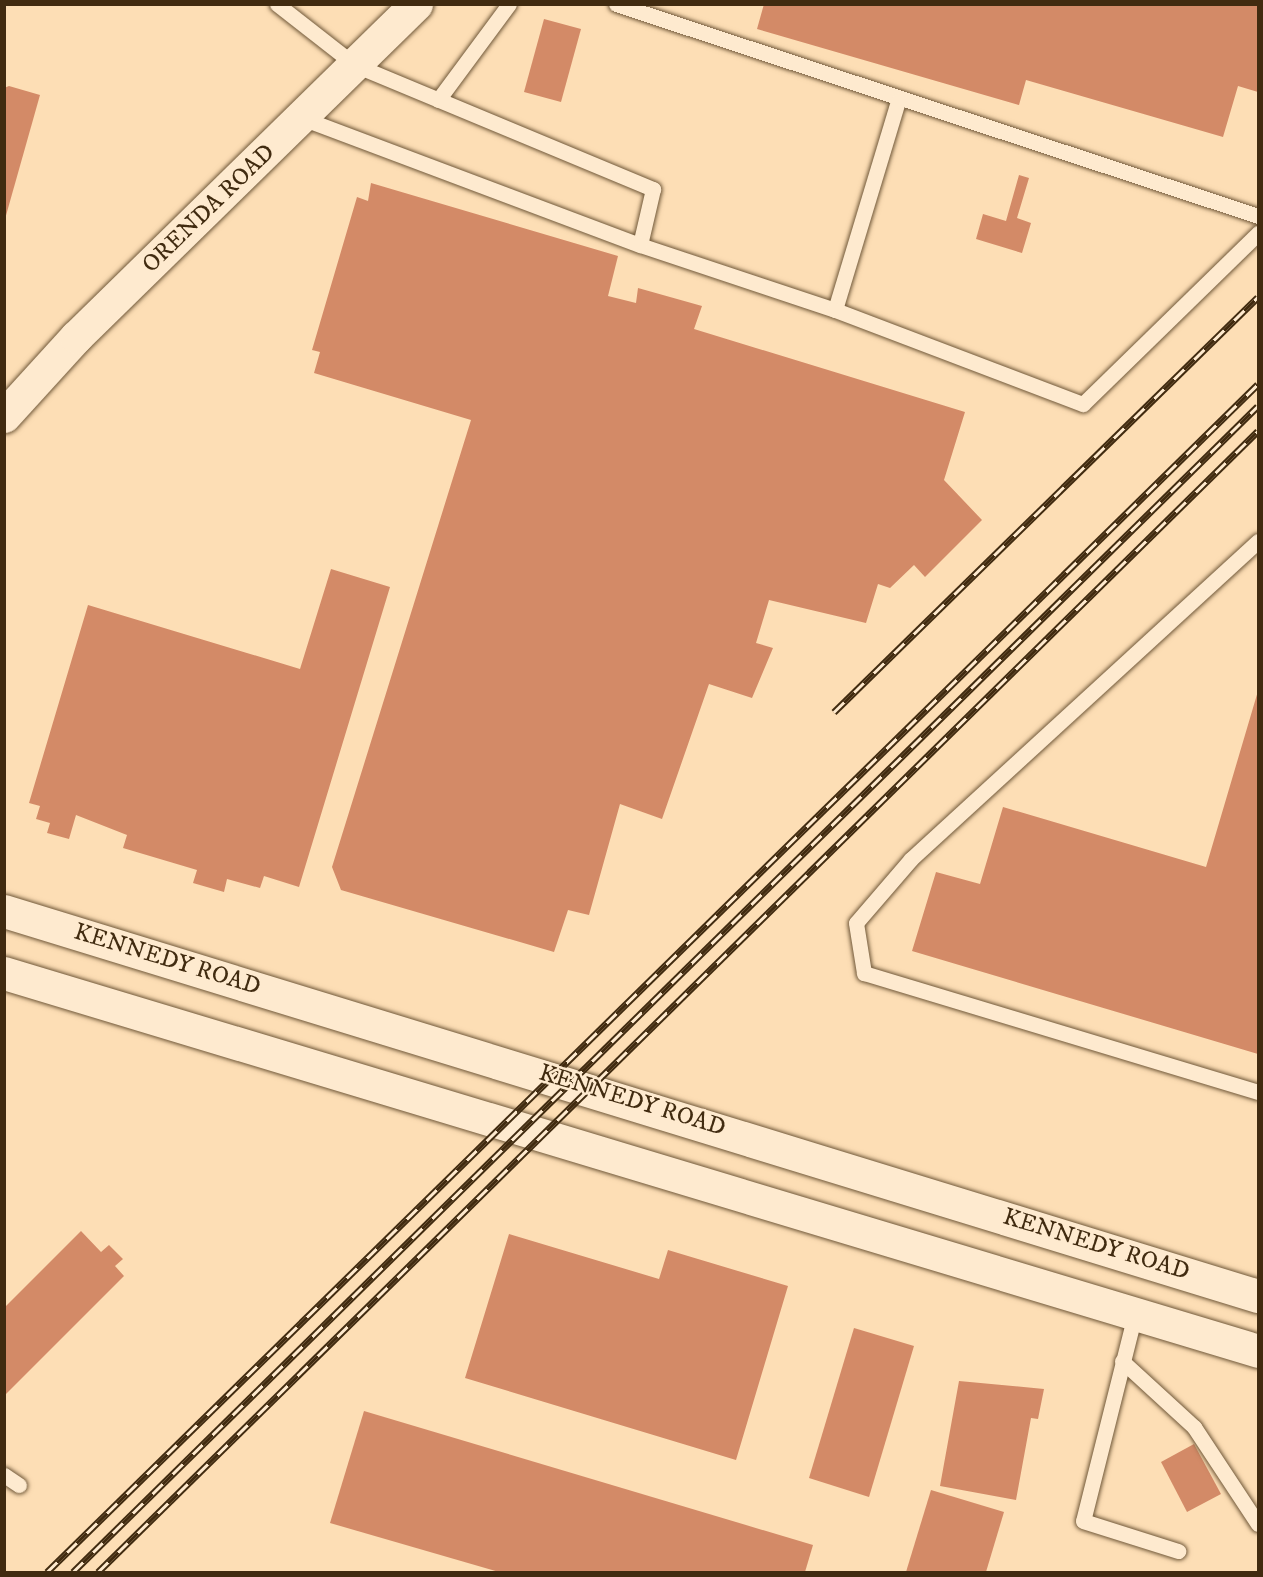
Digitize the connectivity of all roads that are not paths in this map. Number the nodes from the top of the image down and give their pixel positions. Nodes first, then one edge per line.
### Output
1 (277, 4) edge
2 (416, 4) edge
3 (509, 4) edge
4 (616, 4) edge
5 (355, 66) junction
6 (438, 100) junction
7 (898, 101) junction
8 (302, 118) junction
9 (1258, 216) edge
10 (1258, 233) edge
11 (640, 245) junction
12 (835, 310) junction
13 (4, 416) edge
14 (1258, 541) edge
15 (4, 911) edge
16 (4, 973) edge
17 (1258, 1092) edge
18 (1258, 1296) edge
19 (1135, 1314) junction
20 (1258, 1351) edge
21 (1122, 1361) junction
22 (4, 1475) edge
23 (20, 1485) dead end
24 (1258, 1524) edge
25 (1178, 1551) dead end

1 - 5 lane
2 - 5 main road, ORENDA ROAD
3 - 6 lane
4 - 7 lane
5 - 6 lane
5 - 8 main road, ORENDA ROAD
6 - 11 lane
7 - 9 lane
7 - 12 lane
8 - 11 lane
8 - 13 main road, ORENDA ROAD
10 - 12 lane
11 - 12 lane
14 - 17 lane
15 - 18 main road, KENNEDY ROAD
16 - 19 main road
19 - 20 main road
19 - 21 lane
21 - 24 lane
21 - 25 lane
22 - 23 lane

